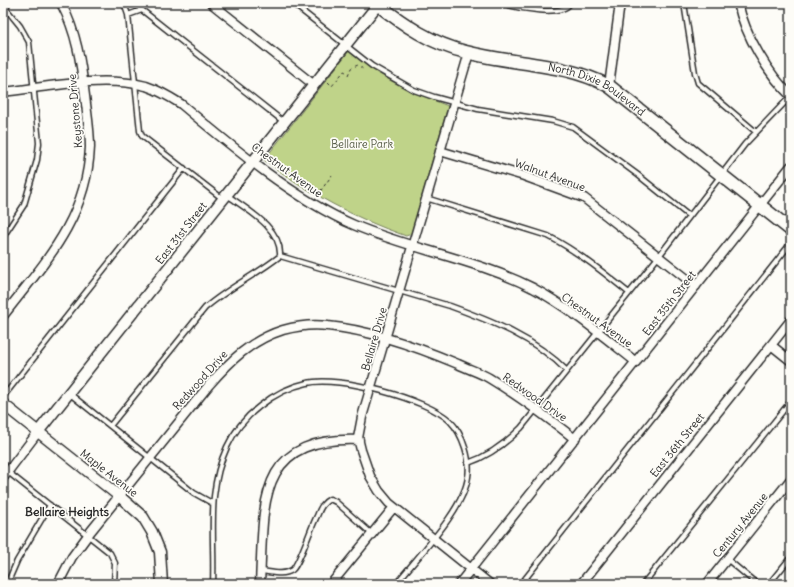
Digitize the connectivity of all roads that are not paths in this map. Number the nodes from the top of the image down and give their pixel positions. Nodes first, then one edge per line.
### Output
1 (61, 3) edge
2 (124, 3) edge
3 (134, 3) edge
4 (211, 3) edge
5 (292, 3) edge
6 (378, 3) edge
7 (500, 3) edge
8 (570, 3) edge
9 (620, 3) edge
10 (684, 3) edge
11 (738, 3) edge
12 (3, 5) edge
13 (142, 10) junction
14 (128, 15) junction
15 (345, 46) junction
16 (469, 53) junction
17 (84, 83) junction
18 (134, 84) junction
19 (319, 85) junction
20 (608, 86) junction
21 (33, 89) junction
22 (3, 92) edge
23 (791, 96) edge
24 (454, 103) junction
25 (284, 122) junction
26 (756, 132) junction
27 (440, 151) junction
28 (253, 161) junction
29 (791, 166) edge
30 (184, 168) junction
31 (722, 175) junction
32 (225, 197) junction
33 (426, 198) junction
34 (760, 205) junction
35 (689, 216) junction
36 (791, 230) edge
37 (3, 237) edge
38 (791, 243) edge
39 (413, 245) junction
40 (280, 256) junction
41 (659, 256) junction
42 (696, 286) junction
43 (399, 291) junction
44 (629, 293) junction
45 (3, 316) edge
46 (791, 320) edge
47 (597, 332) junction
48 (385, 339) junction
49 (771, 345) junction
50 (791, 361) edge
51 (636, 362) junction
52 (566, 371) junction
53 (371, 389) junction
54 (69, 393) junction
55 (3, 397) edge
56 (791, 401) edge
57 (3, 404) edge
58 (537, 409) junction
59 (110, 426) junction
60 (38, 432) junction
61 (575, 439) junction
62 (359, 440) junction
63 (150, 457) junction
64 (468, 463) junction
65 (5, 475) edge
66 (791, 479) edge
67 (119, 496) junction
68 (212, 503) junction
69 (50, 505) junction
70 (394, 507) junction
71 (372, 534) junction
72 (88, 535) junction
73 (433, 538) junction
74 (791, 557) edge
75 (727, 559) junction
76 (471, 569) junction
77 (261, 571) junction
78 (7, 584) edge
79 (58, 584) edge
80 (114, 584) edge
81 (162, 584) edge
82 (214, 584) edge
83 (260, 584) edge
84 (331, 584) edge
85 (396, 584) edge
86 (459, 584) edge
87 (490, 584) edge
88 (520, 584) edge
89 (580, 584) edge
90 (643, 584) edge
91 (707, 584) edge
92 (757, 584) edge
93 (770, 584) edge

1 - 17 street, Keystone Drive
2 - 14 lane
3 - 13 lane
4 - 19 street
5 - 15 lane
6 - 15 street, East 31st Street
6 - 16 main road, North Dixie Boulevard
7 - 8 lane
9 - 20 street
10 - 26 lane
11 - 23 street
12 - 21 lane
13 - 14 lane
13 - 25 lane
14 - 18 lane
15 - 19 street, East 31st Street
15 - 24 lane
16 - 20 main road, North Dixie Boulevard
16 - 24 street, Bellaire Drive
17 - 18 street, Chestnut Avenue
17 - 21 street, Chestnut Avenue
17 - 45 street, Keystone Drive
18 - 28 street, Chestnut Avenue
18 - 30 lane
19 - 25 street, East 31st Street
20 - 31 main road, North Dixie Boulevard
21 - 22 street, Chestnut Avenue
21 - 37 lane
23 - 26 lane
24 - 27 street, Bellaire Drive
24 - 35 lane
25 - 28 street, East 31st Street
26 - 31 lane
27 - 33 street, Bellaire Drive
27 - 41 street, Walnut Avenue
28 - 32 street, East 31st Street
28 - 39 street, Chestnut Avenue
29 - 34 street, East 35th Street
30 - 32 lane
30 - 55 lane
31 - 34 main road, North Dixie Boulevard
31 - 35 lane
32 - 40 lane
32 - 54 street, East 31st Street
33 - 39 street, Bellaire Drive
33 - 44 lane
34 - 36 main road, North Dixie Boulevard
34 - 42 street, East 35th Street
35 - 41 lane
38 - 88 lane
39 - 43 street, Bellaire Drive
39 - 47 street, Chestnut Avenue
40 - 43 lane
40 - 59 lane
41 - 42 street, Walnut Avenue
41 - 44 lane
42 - 51 street, East 35th Street
43 - 48 street, Bellaire Drive
43 - 52 lane
44 - 47 lane
46 - 49 street, East 36th Street
47 - 51 street, Chestnut Avenue
47 - 52 lane
48 - 53 street, Bellaire Drive
48 - 58 street, Redwood Drive
48 - 63 street, Redwood Drive
49 - 50 street
49 - 89 street, East 36th Street
51 - 61 street, East 35th Street
52 - 58 lane
53 - 62 street, Bellaire Drive
53 - 64 lane
53 - 68 lane
54 - 59 lane
54 - 60 street, East 31st Street
56 - 90 lane
57 - 60 street, Maple Avenue
58 - 61 street, Redwood Drive
58 - 64 lane
59 - 63 lane
60 - 65 street, East 31st Street
60 - 67 street, Maple Avenue
61 - 76 street, East 35th Street
62 - 70 street, Bellaire Drive
62 - 77 street
63 - 67 street, Redwood Drive
63 - 68 lane
64 - 73 lane
65 - 69 lane
66 - 75 street, Century Avenue
67 - 72 street, Redwood Drive
67 - 81 street, Maple Avenue
68 - 82 lane
69 - 72 lane
69 - 78 lane
70 - 71 street
70 - 73 street, Bellaire Drive
71 - 77 lane
71 - 84 street
72 - 79 street, Redwood Drive
72 - 80 lane
73 - 76 street, Bellaire Drive
73 - 85 lane
74 - 93 lane
75 - 91 street, Century Avenue
75 - 92 lane
76 - 86 street, East 35th Street
76 - 87 street, Bellaire Drive
77 - 83 street

